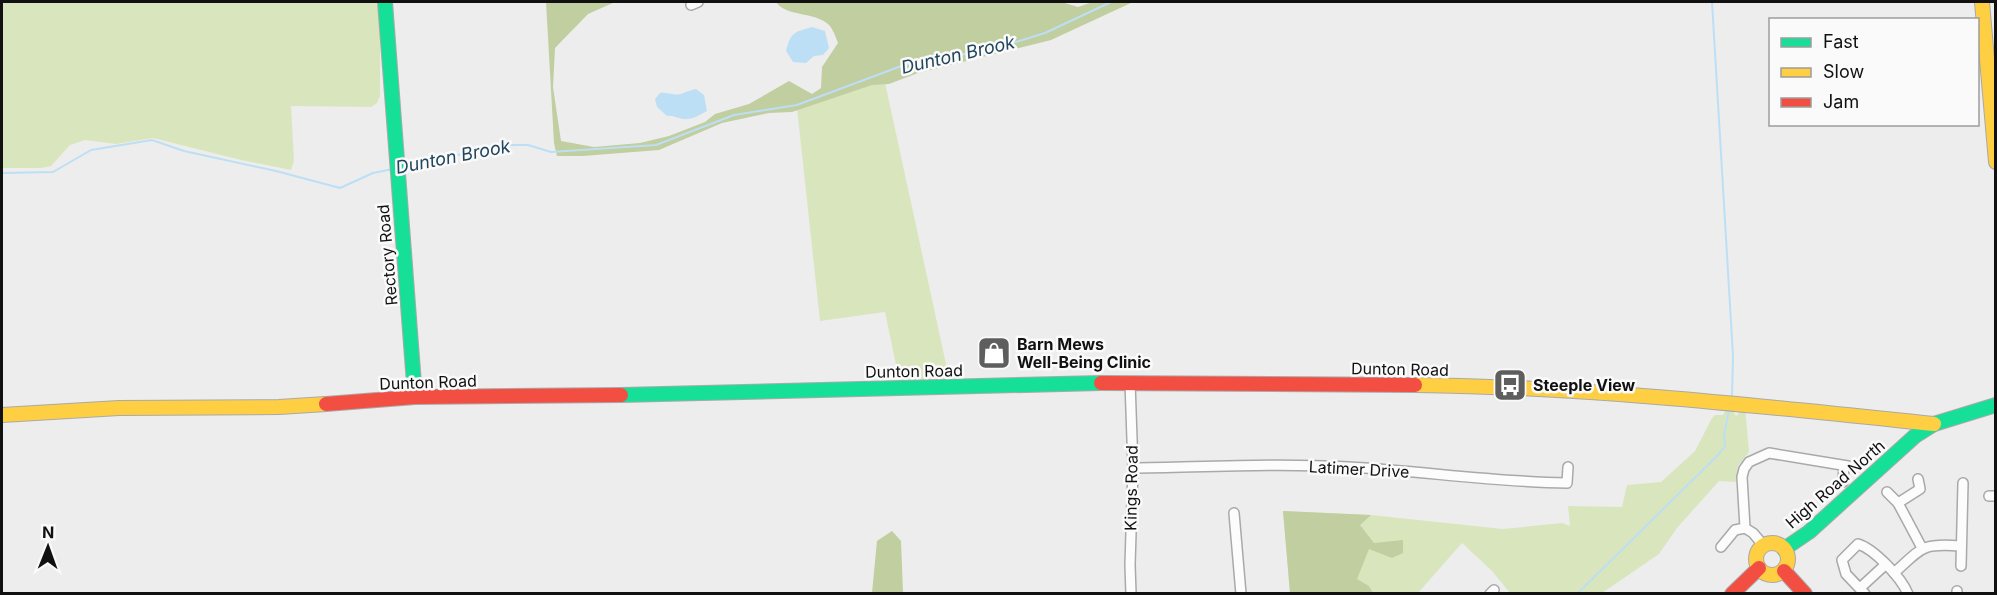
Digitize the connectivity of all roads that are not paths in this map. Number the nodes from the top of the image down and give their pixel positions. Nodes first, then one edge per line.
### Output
1 (385, 2) edge
2 (1982, 2) edge
3 (1995, 162) edge
4 (1130, 382) junction
5 (415, 397) junction
6 (1995, 405) edge
7 (2, 415) edge
8 (1897, 421) junction
9 (1934, 424) junction
10 (1906, 443) junction
11 (1568, 467) dead end
12 (1133, 468) junction
13 (1918, 479) dead end
14 (1843, 482) dead end
15 (1963, 483) dead end
16 (1887, 492) dead end
17 (1898, 503) junction
18 (1234, 513) dead end
19 (1745, 528) junction
20 (1764, 546) junction
21 (1960, 546) junction
22 (1720, 547) dead end
23 (1922, 548) junction
24 (1784, 549) junction
25 (1885, 565) junction
26 (1960, 566) dead end
27 (1759, 568) junction
28 (1784, 571) junction
29 (1894, 573) junction
30 (1863, 591) edge
31 (1131, 594) edge
32 (1241, 594) edge
33 (1732, 594) edge
34 (1805, 594) edge
35 (1908, 594) edge

1 - 5 street, Rectory Road
2 - 3 street
4 - 5 street, Dunton Road
4 - 8 street, Dunton Road
4 - 12 street, Kings Road
5 - 7 street, Dunton Road
6 - 9 street
8 - 9 street, Dunton Road
8 - 10 street
9 - 10 street, High Road North
10 - 24 street, High Road North
11 - 12 street, Latimer Drive
12 - 31 street, Kings Road
13 - 17 street
14 - 19 street
15 - 21 street
16 - 17 street
17 - 23 street
18 - 32 street
19 - 20 street
19 - 22 street
20 - 24 street
20 - 27 street
21 - 23 street
21 - 26 street
23 - 29 street
24 - 28 street
25 - 29 street
25 - 30 street
25 - 30 street
27 - 28 street
27 - 33 street
28 - 34 street
29 - 35 street

